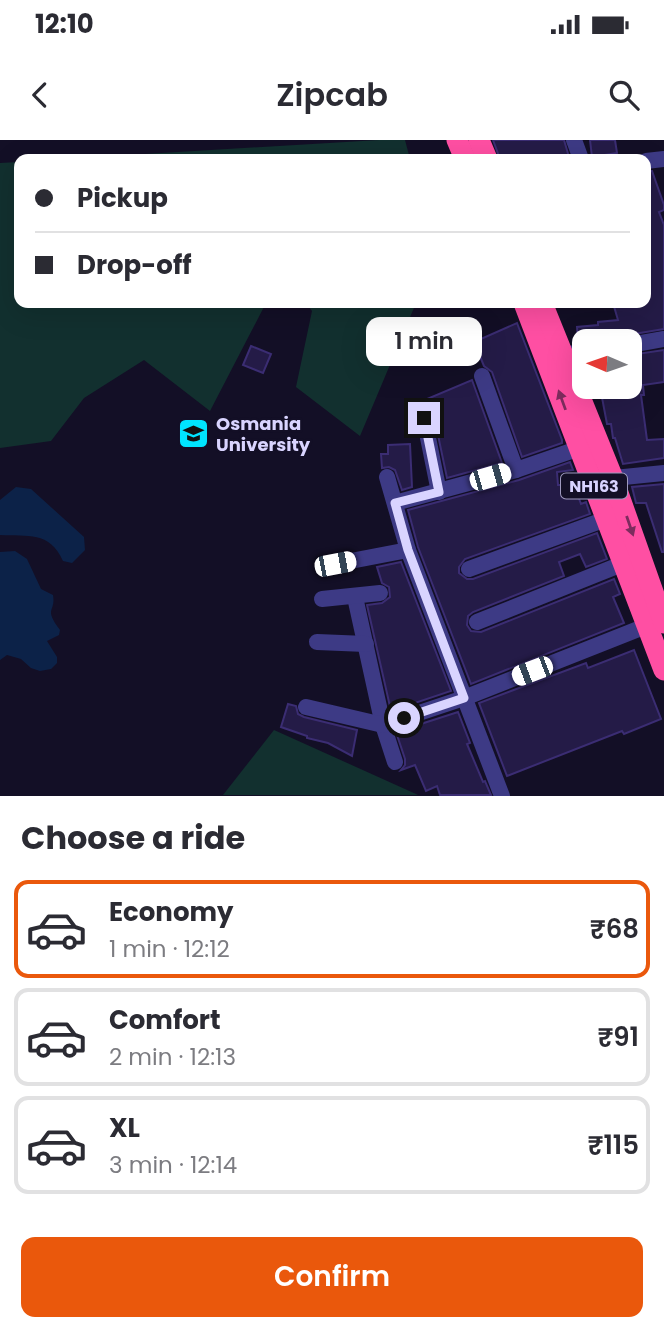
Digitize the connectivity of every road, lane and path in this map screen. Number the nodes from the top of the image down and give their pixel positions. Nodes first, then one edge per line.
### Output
1 (526, 308) edge
2 (544, 308) edge
3 (664, 339) edge
4 (642, 343) edge
5 (572, 354) edge
6 (562, 355) junction
7 (482, 376) dead end
8 (424, 418) dead end
9 (580, 447) junction
10 (516, 470) junction
11 (664, 473) edge
12 (387, 477) dead end
13 (602, 479) junction
14 (439, 492) junction
15 (395, 503) junction
16 (606, 519) junction
17 (408, 550) junction
18 (335, 564) dead end
19 (622, 564) junction
20 (469, 569) dead end
21 (380, 593) dead end
22 (355, 597) junction
23 (322, 599) dead end
24 (477, 622) dead end
25 (655, 625) edge
26 (317, 642) dead end
27 (366, 644) junction
28 (664, 670) edge
29 (464, 698) junction
30 (306, 707) dead end
31 (383, 725) junction
32 (395, 762) dead end
33 (502, 796) edge

9 -> 1 highway, NH163
2 - 6 highway, NH163
3 - 4 street
5 - 6 street
6 - 13 highway, NH163
7 - 10 street
8 - 14 street
9 - 10 street
9 - 13 highway, NH163
10 - 14 street
11 - 13 street
12 - 15 street
13 - 16 highway, NH163
13 -> 25 highway, NH163
14 - 15 street
15 - 17 street
16 - 19 highway, NH163
16 - 20 street
17 - 18 street
17 - 29 street
19 - 24 street
19 - 25 highway, NH163
21 - 22 street
22 - 23 street
22 - 27 street
25 - 28 highway, NH163
25 - 29 street
26 - 27 street
27 - 31 street
29 - 31 street
29 - 33 street
30 - 31 street
31 - 32 street

